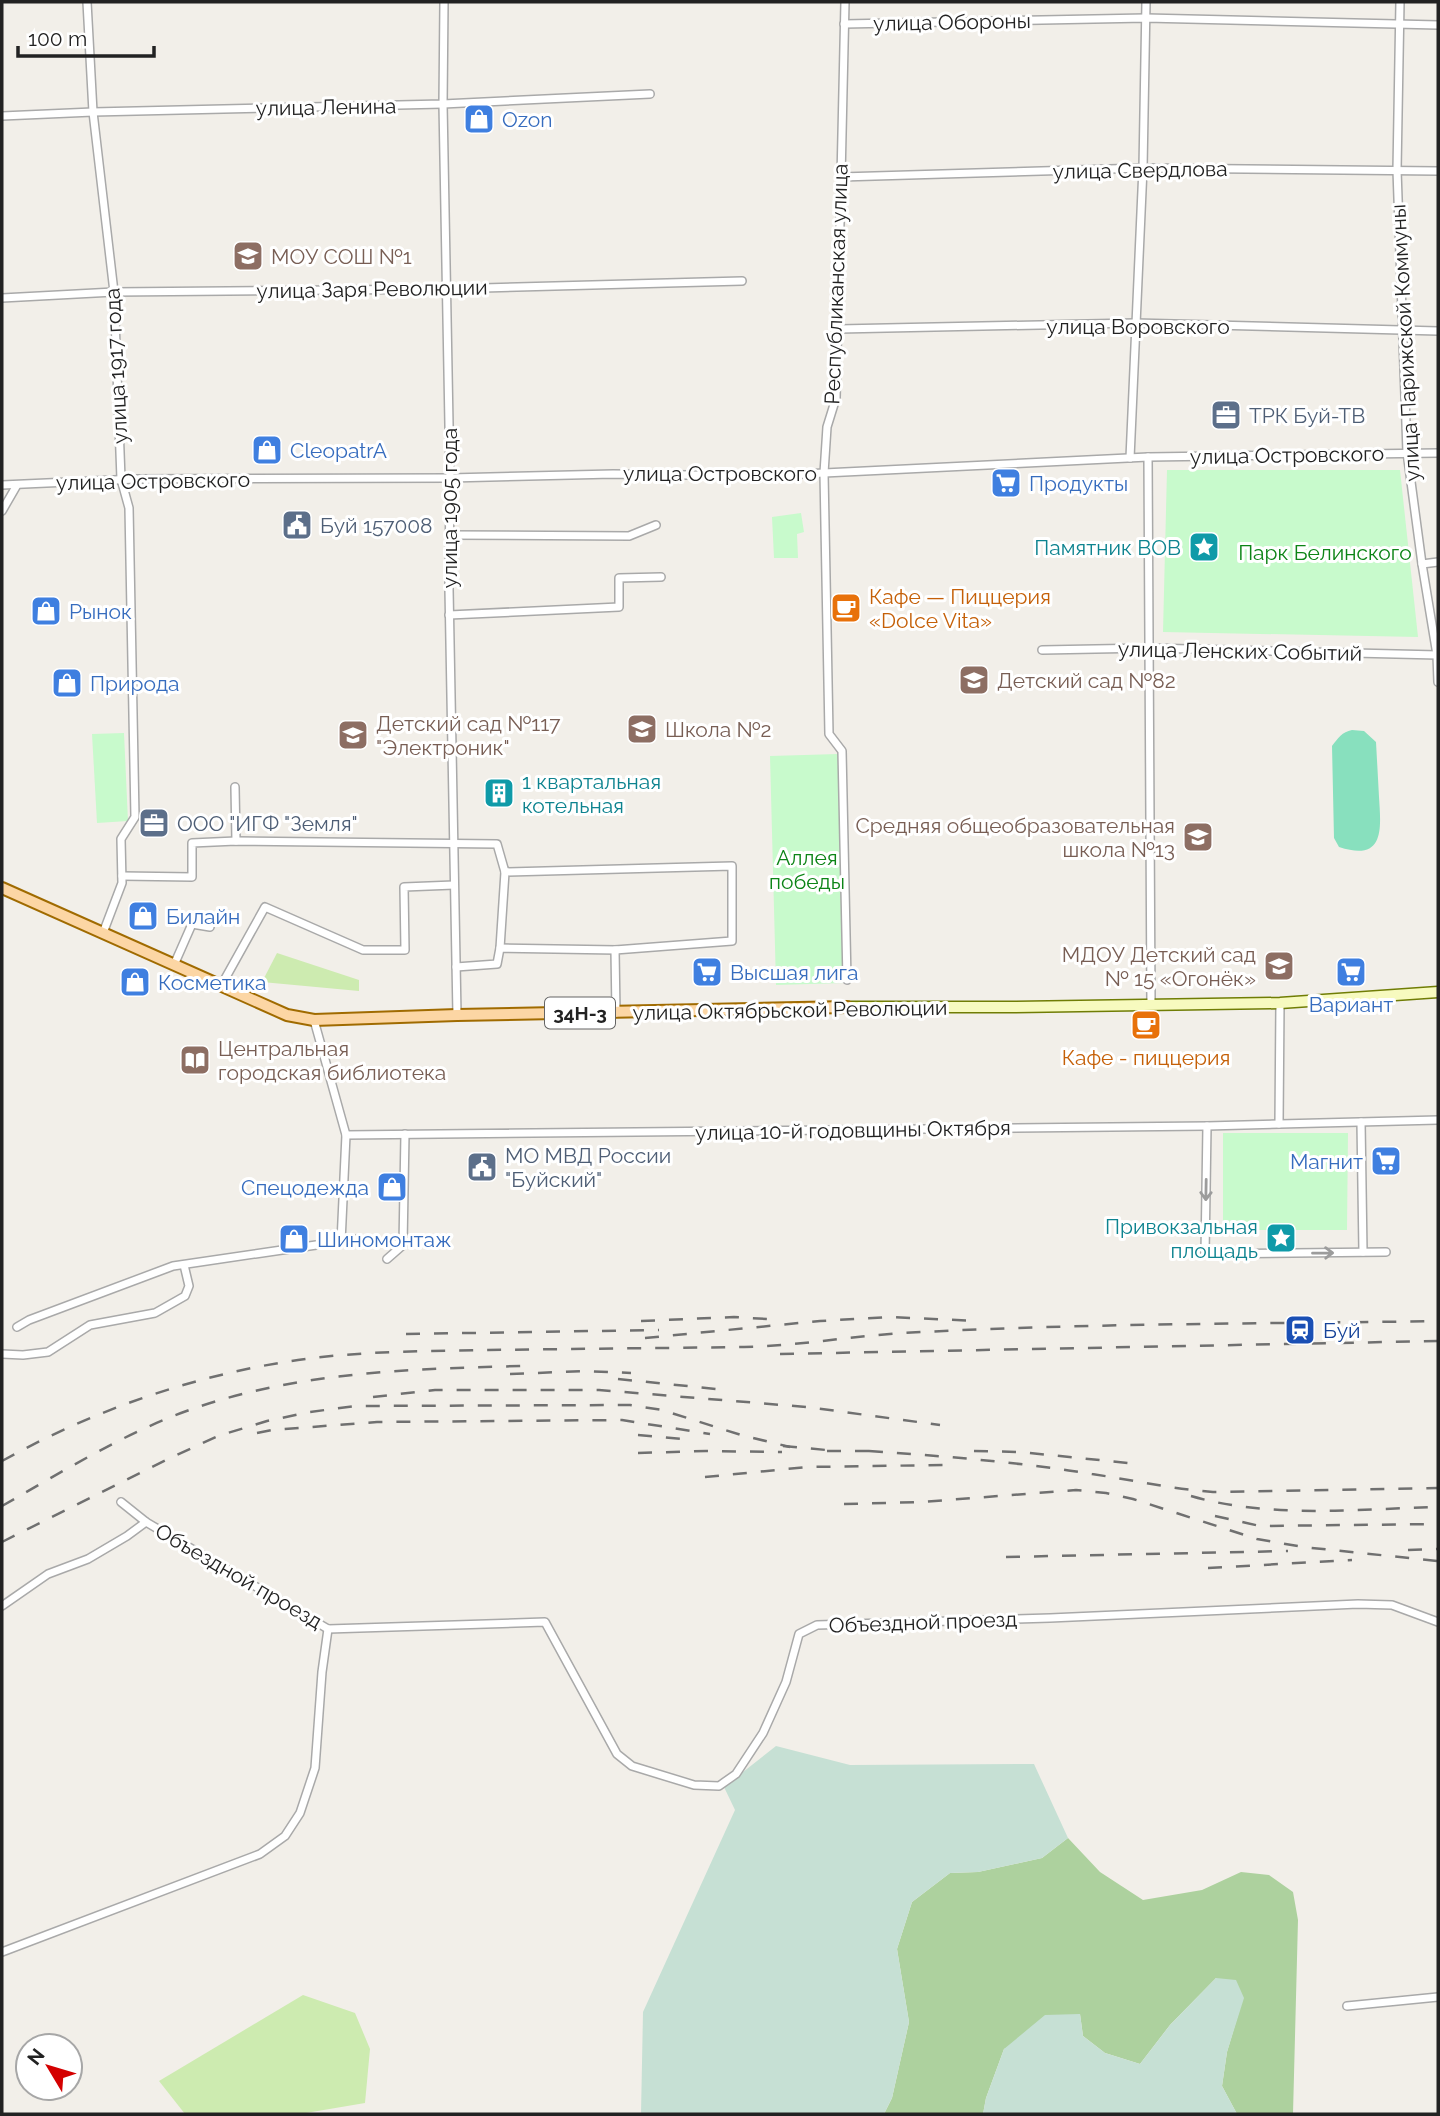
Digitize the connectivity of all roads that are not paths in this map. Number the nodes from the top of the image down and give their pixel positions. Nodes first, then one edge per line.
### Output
1 (87, 2) edge
2 (444, 2) edge
3 (845, 2) edge
4 (1146, 2) edge
5 (1400, 2) edge
6 (1146, 18) junction
7 (844, 24) junction
8 (1399, 25) junction
9 (1438, 25) edge
10 (650, 94) dead end
11 (443, 104) junction
12 (93, 112) junction
13 (2, 116) edge
14 (1143, 169) junction
15 (1398, 170) junction
16 (1438, 171) edge
17 (841, 177) junction
18 (742, 281) dead end
19 (447, 289) junction
20 (114, 292) junction
21 (2, 298) edge
22 (1135, 323) junction
23 (839, 329) junction
24 (1401, 331) junction
25 (1438, 331) edge
26 (1407, 452) junction
27 (1438, 453) edge
28 (1148, 457) junction
29 (1130, 458) junction
30 (824, 473) junction
31 (450, 478) junction
32 (121, 479) junction
33 (2, 485) edge
34 (17, 485) junction
35 (2, 511) edge
36 (656, 525) dead end
37 (449, 535) junction
38 (1438, 562) edge
39 (1422, 564) junction
40 (661, 577) dead end
41 (449, 615) junction
42 (1149, 648) junction
43 (1042, 650) dead end
44 (1438, 655) edge
45 (1438, 682) edge
46 (234, 788) dead end
47 (236, 841) junction
48 (454, 843) junction
49 (505, 872) junction
50 (122, 876) junction
51 (454, 885) junction
52 (2, 888) edge
53 (210, 927) dead end
54 (103, 933) junction
55 (500, 948) junction
56 (617, 950) junction
57 (174, 965) junction
58 (456, 967) junction
59 (847, 981) dead end
60 (221, 986) junction
61 (1438, 992) edge
62 (1280, 1003) junction
63 (1151, 1005) junction
64 (846, 1007) joint
65 (616, 1013) junction
66 (457, 1015) junction
67 (314, 1020) junction
68 (1438, 1120) edge
69 (1361, 1122) junction
70 (1279, 1124) junction
71 (1207, 1126) junction
72 (346, 1135) junction
73 (405, 1135) junction
74 (341, 1242) junction
75 (403, 1245) junction
76 (1363, 1252) junction
77 (1387, 1252) dead end
78 (387, 1259) dead end
79 (184, 1265) junction
80 (17, 1327) dead end
81 (2, 1354) edge
82 (121, 1502) dead end
83 (146, 1522) junction
84 (2, 1606) edge
85 (1438, 1622) edge
86 (328, 1629) junction
87 (2, 1952) edge
88 (1438, 1997) edge
89 (1348, 2006) dead end

1 - 12 street, улица 1917 года
2 - 11 street, улица 1905 года
3 - 7 street, Республиканская улица
4 - 6 street
5 - 8 street, улица Парижской Коммуны
6 - 7 street, улица Обороны
6 - 8 street, улица Обороны
6 - 14 street
7 - 17 street, Республиканская улица
8 - 9 street, улица Обороны
8 - 15 street, улица Парижской Коммуны
10 - 11 street, улица Ленина
11 - 12 street, улица Ленина
11 - 19 street, улица 1905 года
12 - 13 street, улица Ленина
12 - 20 street, улица 1917 года
14 - 15 street, улица Свердлова
14 - 17 street, улица Свердлова
14 - 22 street
15 - 16 street, улица Свердлова
15 - 24 street, улица Парижской Коммуны
17 - 23 street, Республиканская улица
18 - 19 street, улица Заря Революции
19 - 20 street, улица Заря Революции
19 - 31 street, улица 1905 года
20 - 21 street, улица Заря Революции
20 - 32 street, улица 1917 года
22 - 23 street, улица Воровского
22 - 24 street, улица Воровского
22 - 29 street
23 - 30 street, Республиканская улица
24 - 25 street, улица Воровского
24 - 26 street, улица Парижской Коммуны
26 - 27 street, улица Островского
26 - 28 street, улица Островского
26 - 39 street, улица Парижской Коммуны
28 - 29 street, улица Островского
28 - 42 street
29 - 30 street, улица Островского
30 - 31 street, улица Островского
30 - 59 street, Республиканская улица
31 - 32 street, улица Островского
31 - 37 street, улица 1905 года
32 - 34 street, улица Островского
32 - 50 street, улица 1917 года
33 - 34 street, улица Островского
34 - 35 street
36 - 37 street
37 - 41 street, улица 1905 года
38 - 39 street
39 - 44 street, улица Парижской Коммуны
40 - 41 street
41 - 48 street, улица 1905 года
42 - 43 street, улица Ленских Событий
42 - 44 street, улица Ленских Событий
42 - 63 street
44 - 45 street, улица Парижской Коммуны
46 - 47 street
47 - 48 street
47 - 50 street
48 - 49 street
48 - 51 street, улица 1905 года
49 - 55 street
49 - 56 street
50 - 54 street, улица 1917 года
51 - 58 street, улица 1905 года
51 - 60 street
52 - 54 main road, улица Октябрьской Революции / 34Н-3
53 - 57 street
54 - 57 main road, улица Октябрьской Революции / 34Н-3
55 - 56 street
55 - 58 street
56 - 65 street
57 - 60 main road, улица Октябрьской Революции / 34Н-3
58 - 66 street, улица 1905 года
60 - 67 main road, улица Октябрьской Революции / 34Н-3
61 - 62 street, улица Октябрьской Революции / 34Н-3
62 - 63 street, улица Октябрьской Революции / 34Н-3
62 - 70 street
63 - 64 street, улица Октябрьской Революции / 34Н-3
64 - 65 main road, улица Октябрьской Революции / 34Н-3
65 - 66 main road, улица Октябрьской Революции / 34Н-3
66 - 67 main road, улица Октябрьской Революции / 34Н-3
67 - 72 street
68 - 69 street, улица 10-й годовщины Октября
69 - 70 street, улица 10-й годовщины Октября
69 - 76 street
70 - 71 street, улица 10-й годовщины Октября
71 - 73 street, улица 10-й годовщины Октября
71 -> 76 street
72 - 73 street, улица 10-й годовщины Октября
72 - 74 street
73 - 75 street
74 - 75 street
74 - 79 street
75 - 78 street
76 - 77 street
79 - 80 street
79 - 81 street
82 - 83 street, Объездной проезд
83 - 84 street
83 - 86 street, Объездной проезд
85 - 86 street, Объездной проезд
86 - 87 street
88 - 89 street

